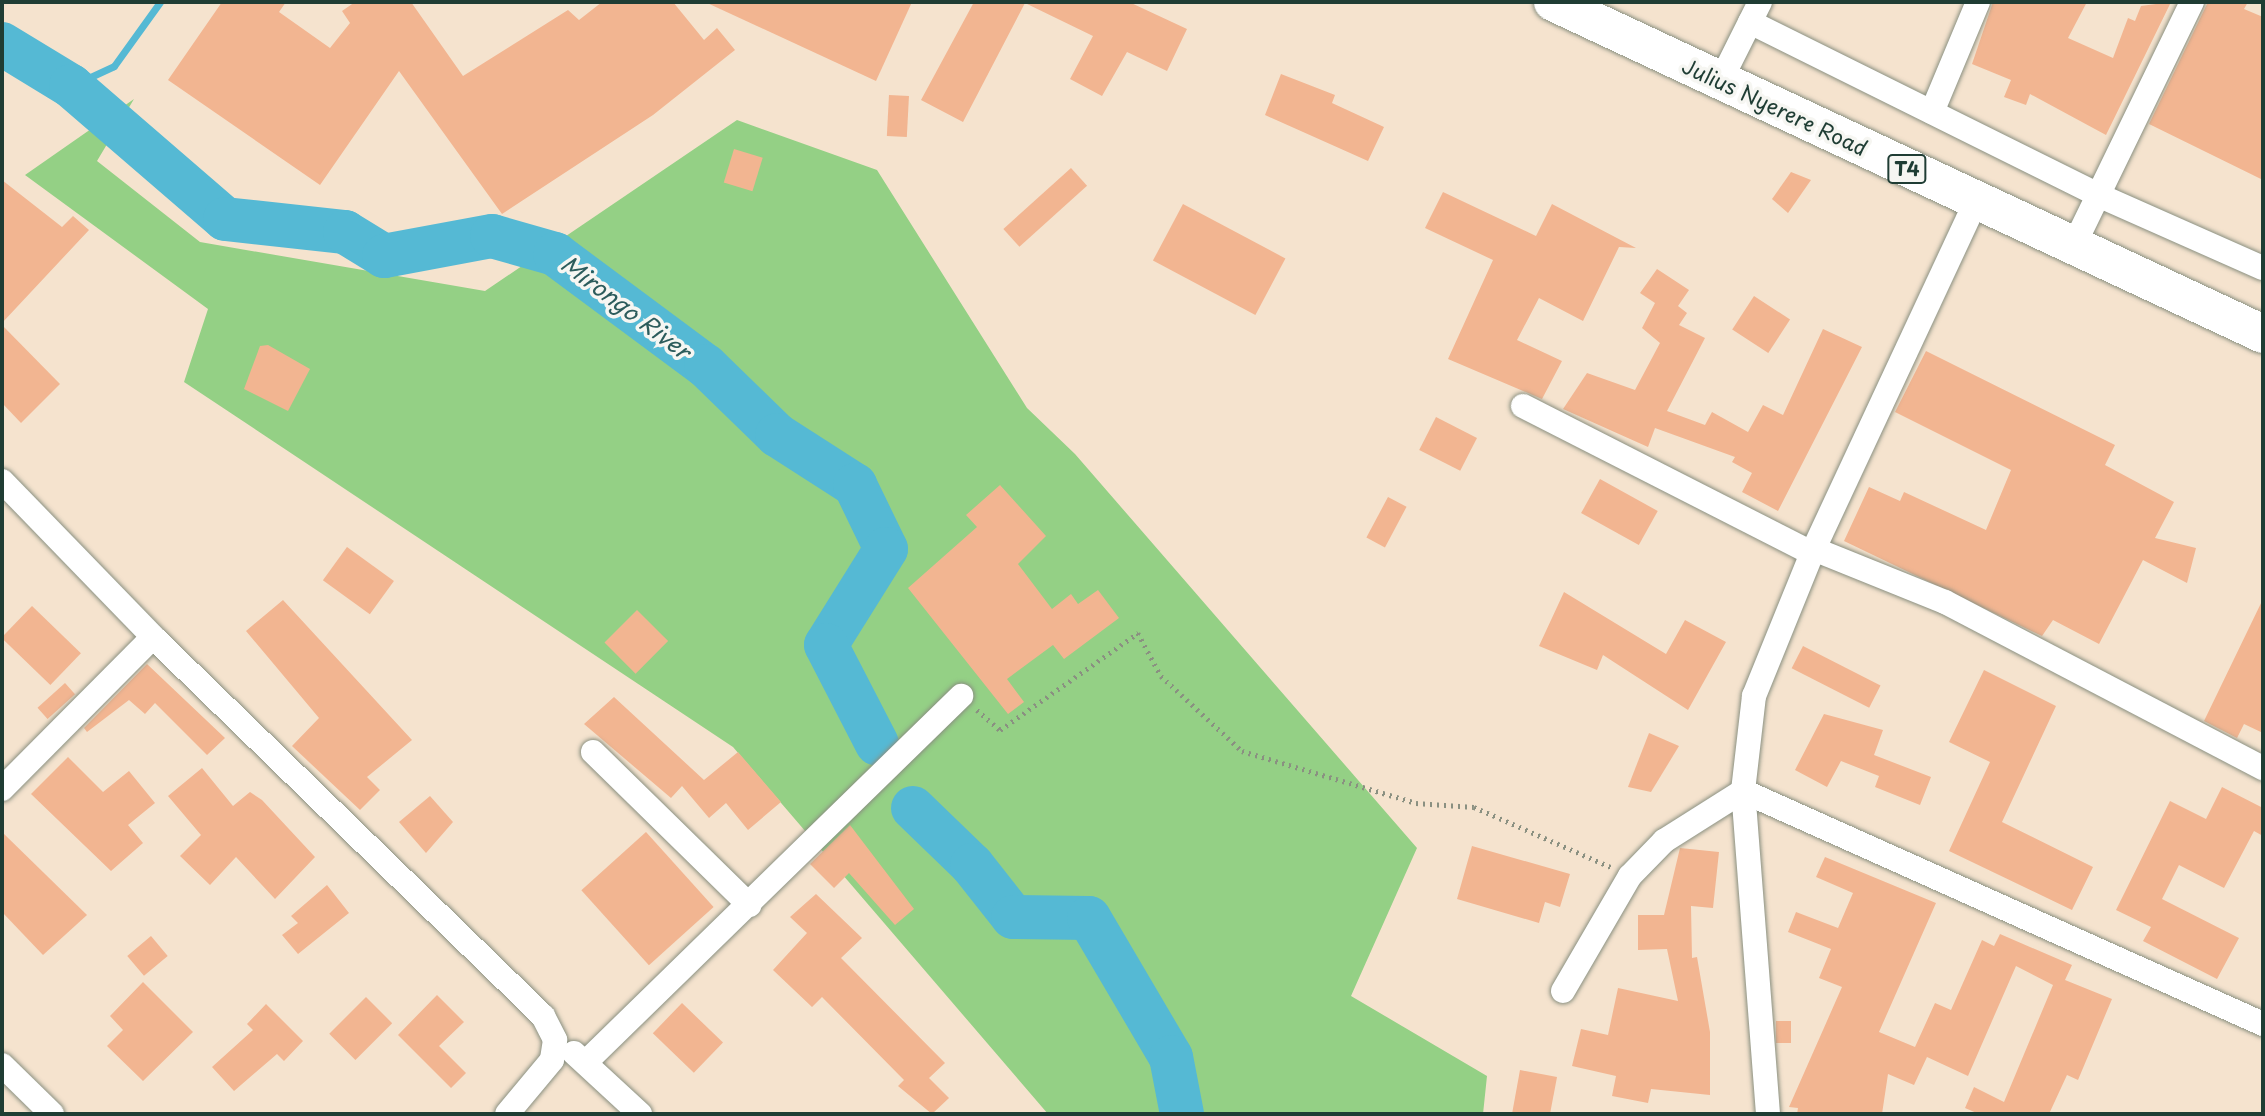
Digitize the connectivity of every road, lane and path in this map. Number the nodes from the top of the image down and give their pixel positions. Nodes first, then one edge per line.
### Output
1 (1553, 2) edge
2 (1978, 2) edge
3 (2192, 2) edge
4 (1755, 12) edge
5 (1721, 80) junction
6 (1932, 112) junction
7 (2098, 195) junction
8 (1976, 202) junction
9 (2074, 245) junction
10 (2263, 268) edge
11 (2263, 334) edge
12 (1523, 406) dead end
13 (2, 481) edge
14 (1813, 551) junction
15 (153, 637) junction
16 (961, 696) joint
17 (593, 752) dead end
18 (2263, 768) edge
19 (2, 789) edge
20 (1742, 791) junction
21 (1630, 876) junction
22 (749, 905) junction
23 (1563, 991) dead end
24 (2263, 1024) edge
25 (555, 1040) junction
26 (587, 1061) junction
27 (2, 1065) edge
28 (52, 1114) edge
29 (507, 1114) edge
30 (640, 1114) edge
31 (1768, 1114) edge

1 - 5 highway, Julius Nyerere Road / T4
2 - 6 street
3 - 7 street
4 - 5 street
4 - 6 street
5 - 8 highway, Julius Nyerere Road / T4
6 - 7 street
7 - 9 street
7 - 10 street
8 - 9 highway, Julius Nyerere Road / T4
8 - 14 street
9 - 11 highway, Julius Nyerere Road / T4
12 - 14 street
13 - 15 street
14 - 18 street
14 - 20 street
15 - 19 street
15 - 25 street
16 - 21 path
16 - 22 street
17 - 22 street
20 - 21 street
20 - 24 street
20 - 31 street
21 - 23 street
22 - 26 street
25 - 26 street
25 - 29 street
26 - 30 street
27 - 28 street

